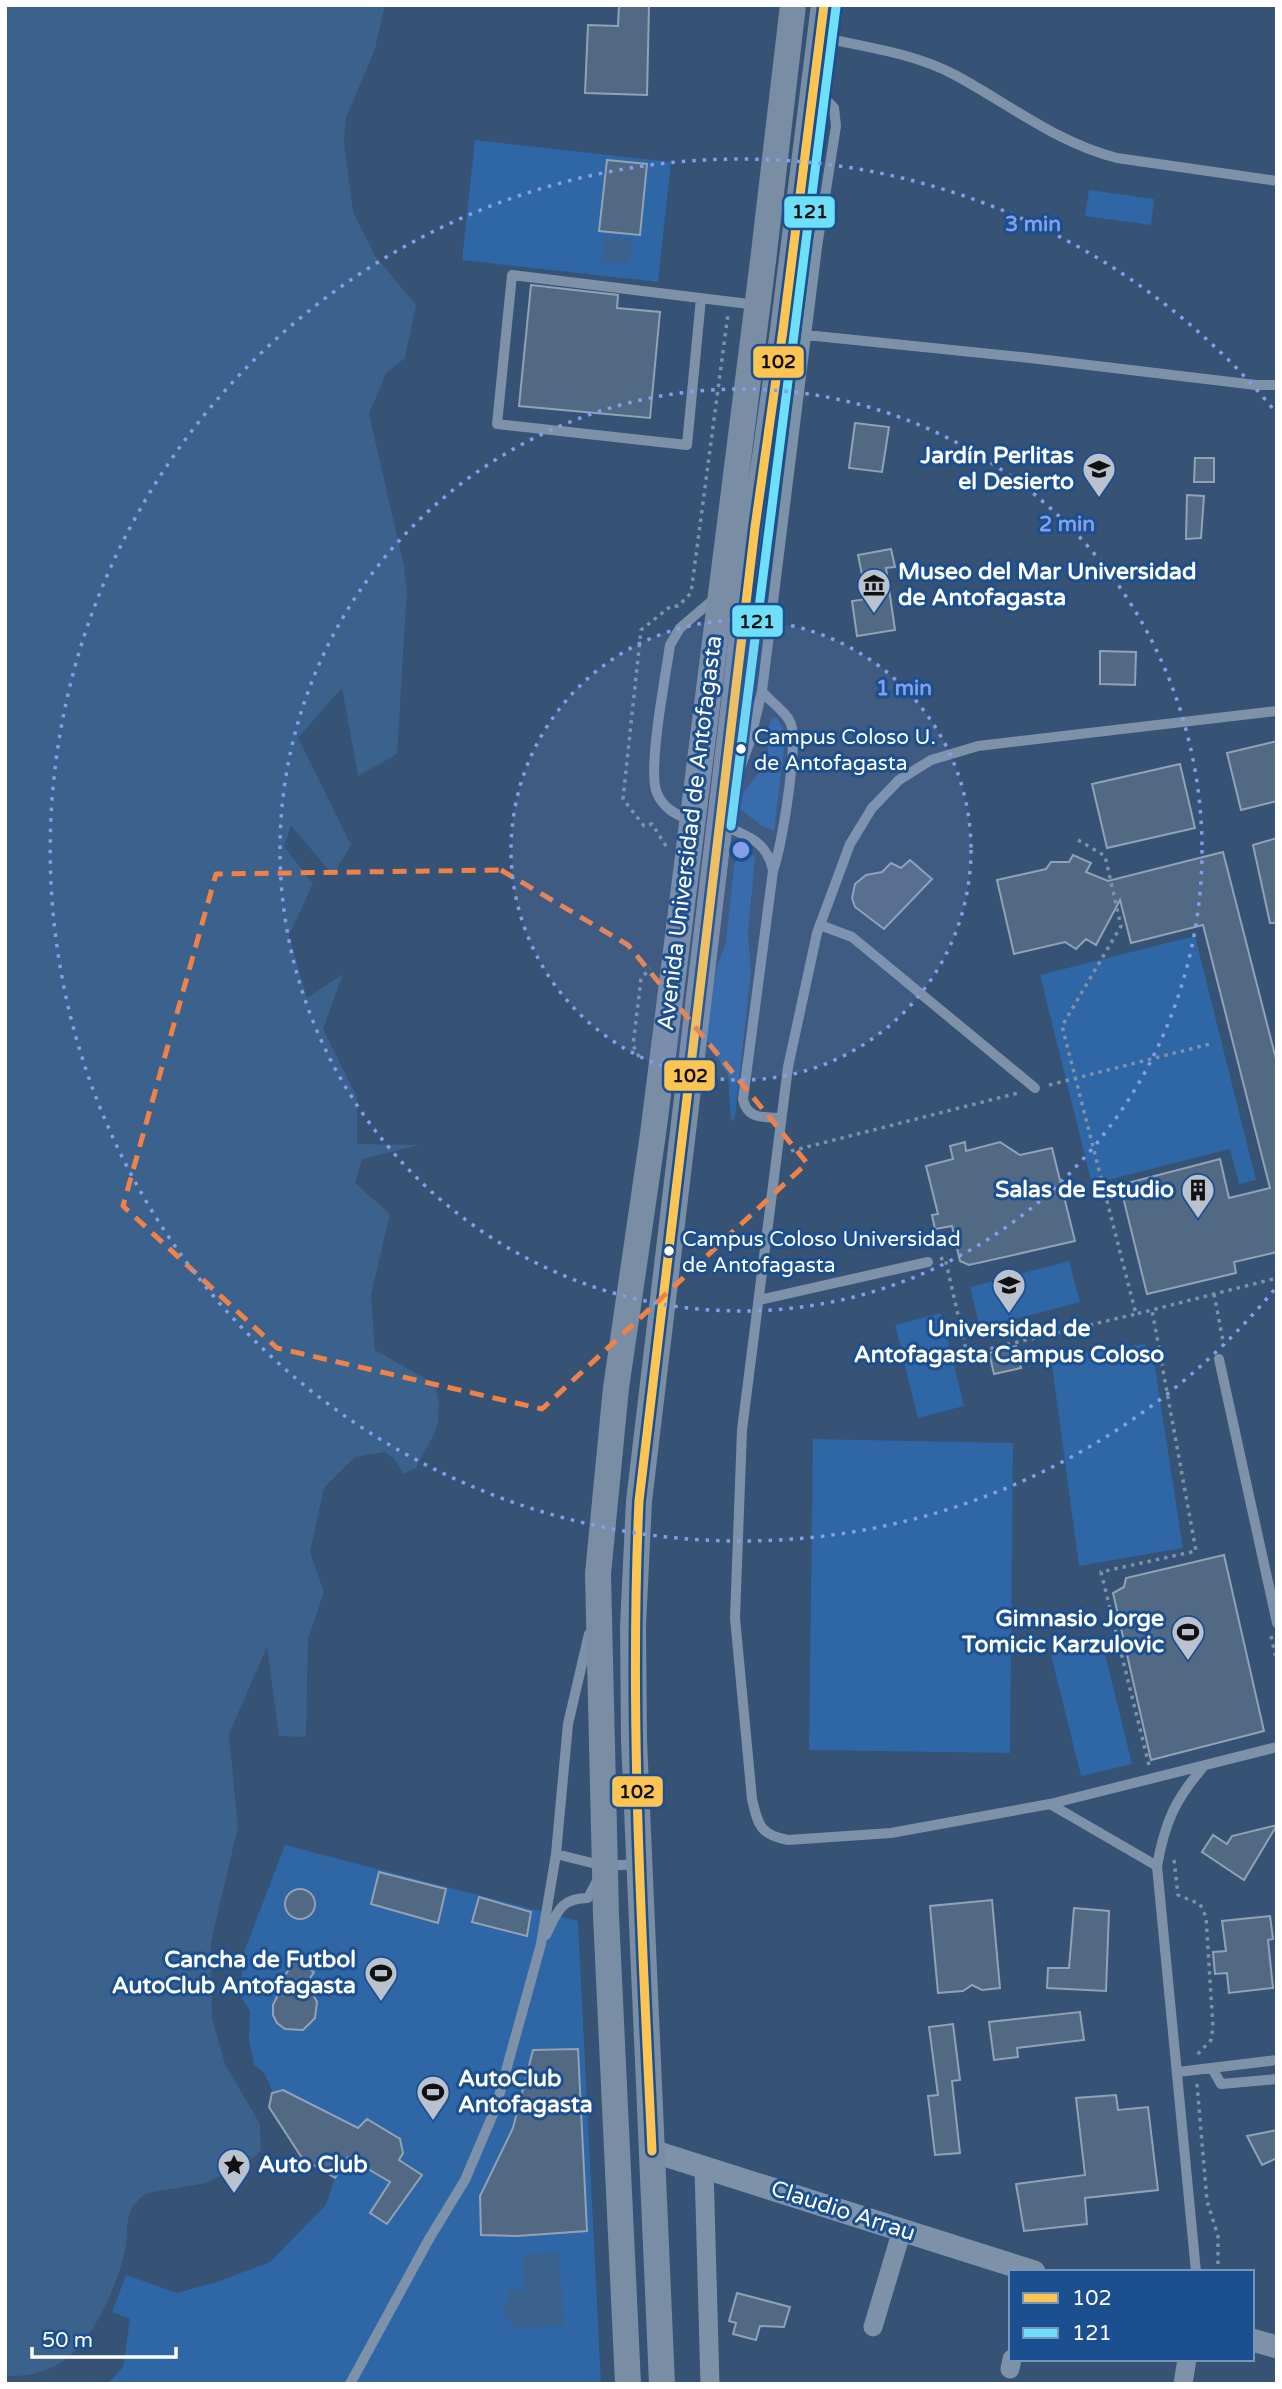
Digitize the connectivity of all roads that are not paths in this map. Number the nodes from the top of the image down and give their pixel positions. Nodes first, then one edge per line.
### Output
1 (793, 5) edge
2 (824, 5) edge
3 (819, 37) junction
4 (813, 86) junction
5 (1277, 181) edge
6 (701, 298) junction
7 (757, 305) junction
8 (806, 335) junction
9 (1277, 385) edge
10 (720, 594) junction
11 (762, 691) junction
12 (1277, 711) edge
13 (692, 820) junction
14 (719, 824) junction
15 (773, 871) junction
16 (820, 925) junction
17 (1035, 1088) road end
18 (781, 1118) junction
19 (928, 1262) road end
20 (759, 1300) junction
21 (1219, 1359) dead end
22 (597, 1600) junction
23 (1277, 1623) edge
24 (1277, 1747) edge
25 (1205, 1765) junction
26 (1049, 1804) junction
27 (556, 1854) junction
28 (640, 1864) junction
29 (604, 1866) junction
30 (1157, 1866) junction
31 (541, 1944) junction
32 (1277, 2060) edge
33 (1212, 2068) junction
34 (1178, 2072) junction
35 (1277, 2079) edge
36 (652, 2151) junction
37 (704, 2168) junction
38 (902, 2230) junction
39 (1028, 2270) edge
40 (1196, 2270) edge
41 (873, 2327) dead end
42 (1254, 2341) edge
43 (1277, 2347) edge
44 (1187, 2361) edge
45 (350, 2384) edge
46 (628, 2384) edge
47 (662, 2384) edge
48 (710, 2384) edge
49 (1183, 2384) edge

1 - 7 main road, Avenida Universidad de Antofagasta
2 - 3 main road, Avenida Universidad de Antofagasta
3 - 4 main road, Avenida Universidad de Antofagasta
3 - 5 lane
4 - 8 lane
4 - 14 main road, Avenida Universidad de Antofagasta
6 - 6 lane
6 - 7 lane
7 - 10 main road, Avenida Universidad de Antofagasta
8 - 9 lane
8 - 11 lane
10 - 13 main road, Avenida Universidad de Antofagasta
10 - 13 lane
11 - 14 lane
11 - 15 lane
12 - 16 lane
13 - 14 lane
13 - 22 main road, Avenida Universidad de Antofagasta
14 - 15 lane
14 - 28 main road, Avenida Universidad de Antofagasta
15 - 18 lane
16 - 17 lane
16 - 18 lane
18 - 20 lane
19 - 20 lane
20 - 26 lane
21 - 23 lane
22 - 27 lane
22 - 29 main road, Avenida Universidad de Antofagasta
24 - 25 lane
25 - 26 lane
25 - 30 lane
26 - 30 lane
27 - 29 lane
27 - 31 lane
28 - 29 lane
28 - 36 main road, Avenida Universidad de Antofagasta
29 - 31 lane
29 - 46 main road, Avenida Universidad de Antofagasta
30 - 34 lane
31 - 45 lane
32 - 33 lane
33 - 34 lane
33 - 35 lane
34 - 40 lane
36 - 37 street, Claudio Arrau
36 - 47 main road, Avenida Universidad de Antofagasta
37 - 38 street, Claudio Arrau
37 - 48 street
38 - 39 street, Claudio Arrau
38 - 41 street
42 - 43 street
44 - 49 street

